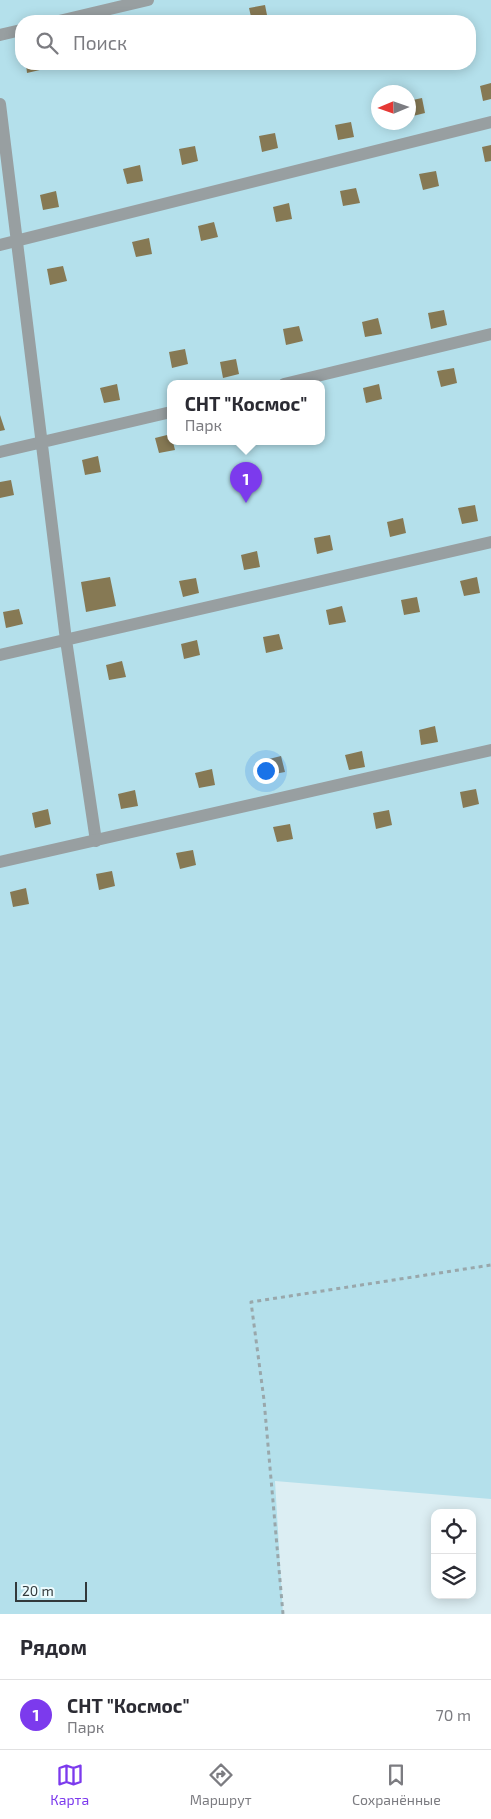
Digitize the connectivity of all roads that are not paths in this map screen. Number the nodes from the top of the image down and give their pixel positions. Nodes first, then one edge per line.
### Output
1 (148, 0) edge
2 (84, 15) edge
3 (15, 32) edge
4 (0, 36) edge
5 (0, 104) edge
6 (491, 122) edge
7 (17, 241) junction
8 (0, 245) edge
9 (491, 334) edge
10 (301, 380) edge
11 (167, 413) edge
12 (41, 443) junction
13 (0, 452) edge
14 (491, 542) edge
15 (66, 640) junction
16 (0, 656) edge
17 (491, 750) edge
18 (96, 841) junction
19 (0, 862) edge

1 - 2 street
3 - 4 street
5 - 7 street
6 - 7 street
7 - 8 street
7 - 12 street
9 - 10 street
11 - 12 street
12 - 13 street
12 - 15 street
14 - 15 street
15 - 16 street
15 - 18 street
17 - 18 street
18 - 19 street

